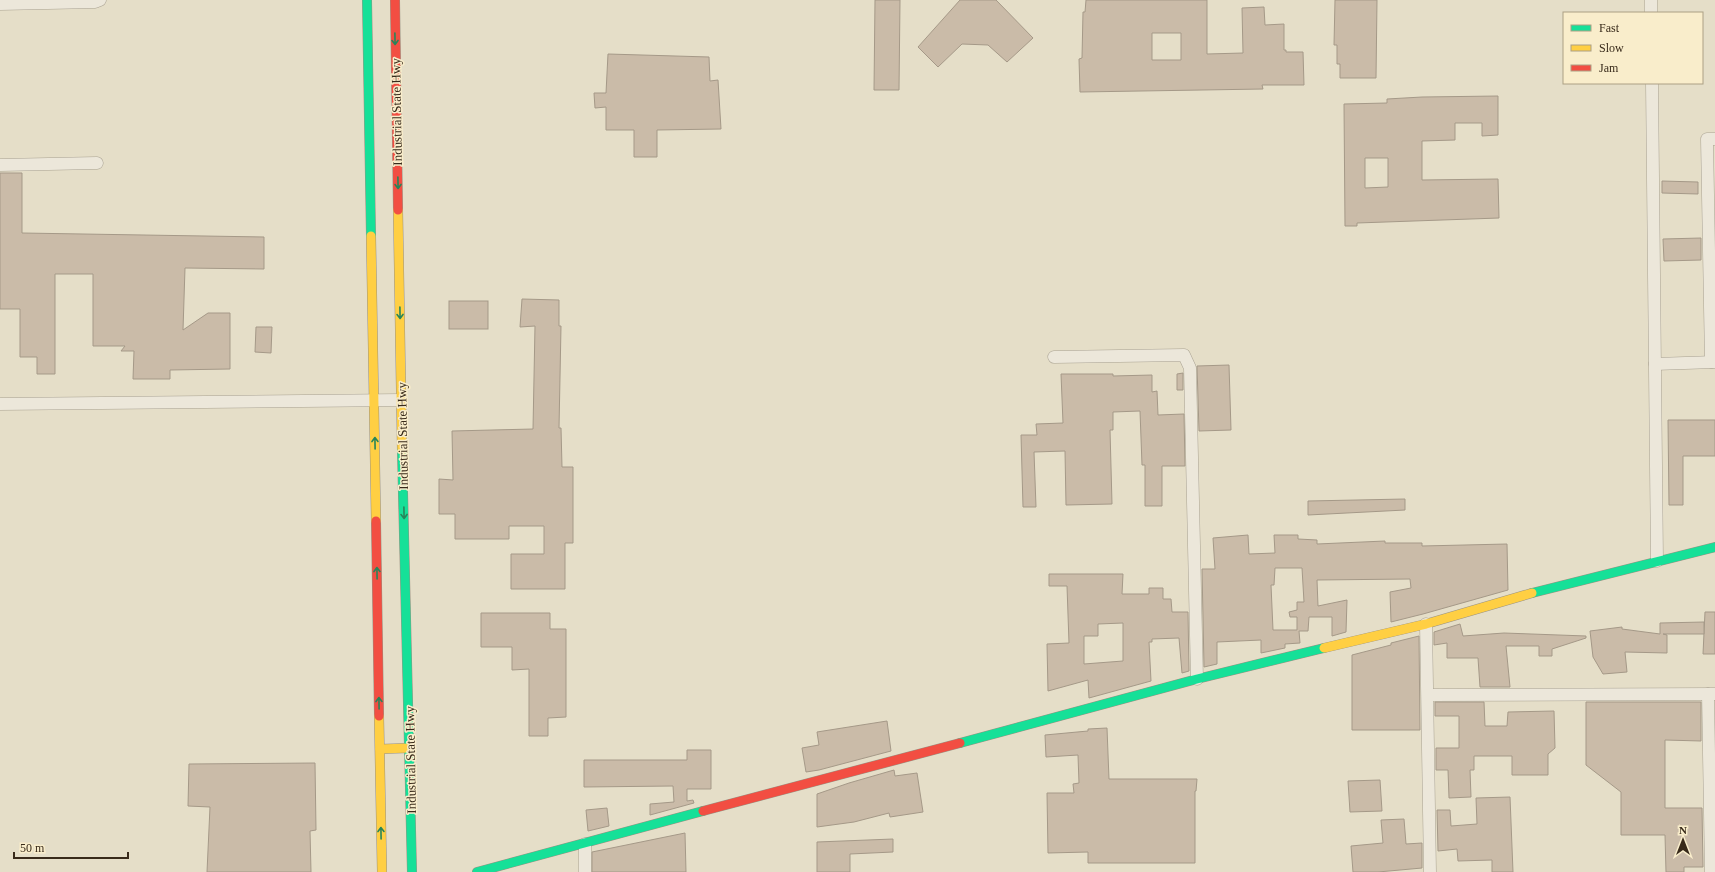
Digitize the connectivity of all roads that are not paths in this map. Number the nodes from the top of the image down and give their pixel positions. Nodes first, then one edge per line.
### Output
1 (100, 0) edge
2 (367, 0) edge
3 (395, 0) edge
4 (1651, 0) edge
5 (0, 4) edge
6 (1651, 12) edge
7 (1652, 84) edge
8 (1715, 138) edge
9 (97, 163) dead end
10 (0, 165) edge
11 (1712, 248) edge
12 (1054, 357) dead end
13 (1713, 362) edge
14 (1655, 364) junction
15 (375, 400) junction
16 (401, 400) junction
17 (0, 404) edge
18 (1715, 547) edge
19 (1657, 561) junction
20 (1426, 624) junction
21 (1197, 679) junction
22 (1712, 694) edge
23 (1428, 695) junction
24 (409, 748) junction
25 (380, 749) junction
26 (585, 844) junction
27 (382, 872) edge
28 (412, 872) edge
29 (477, 872) edge
30 (585, 872) edge
31 (1430, 872) edge
32 (1711, 872) edge

1 - 5 street
2 - 15 main road, Industrial State Hwy
3 -> 16 main road, Industrial State Hwy
4 - 6 street
7 - 14 street
8 - 11 street
9 - 10 street
11 - 13 street
12 - 21 street
13 - 14 street
14 - 19 street
15 - 16 street
15 - 17 street
25 -> 15 main road, Industrial State Hwy
16 -> 24 main road, Industrial State Hwy
18 - 19 main road
19 - 20 main road
20 - 21 main road
20 - 23 street
21 - 26 main road
22 - 23 street
22 - 32 street
23 - 31 street
24 - 25 main road
24 - 28 main road, Industrial State Hwy
27 -> 25 main road, Industrial State Hwy
26 - 29 main road
26 - 30 street

